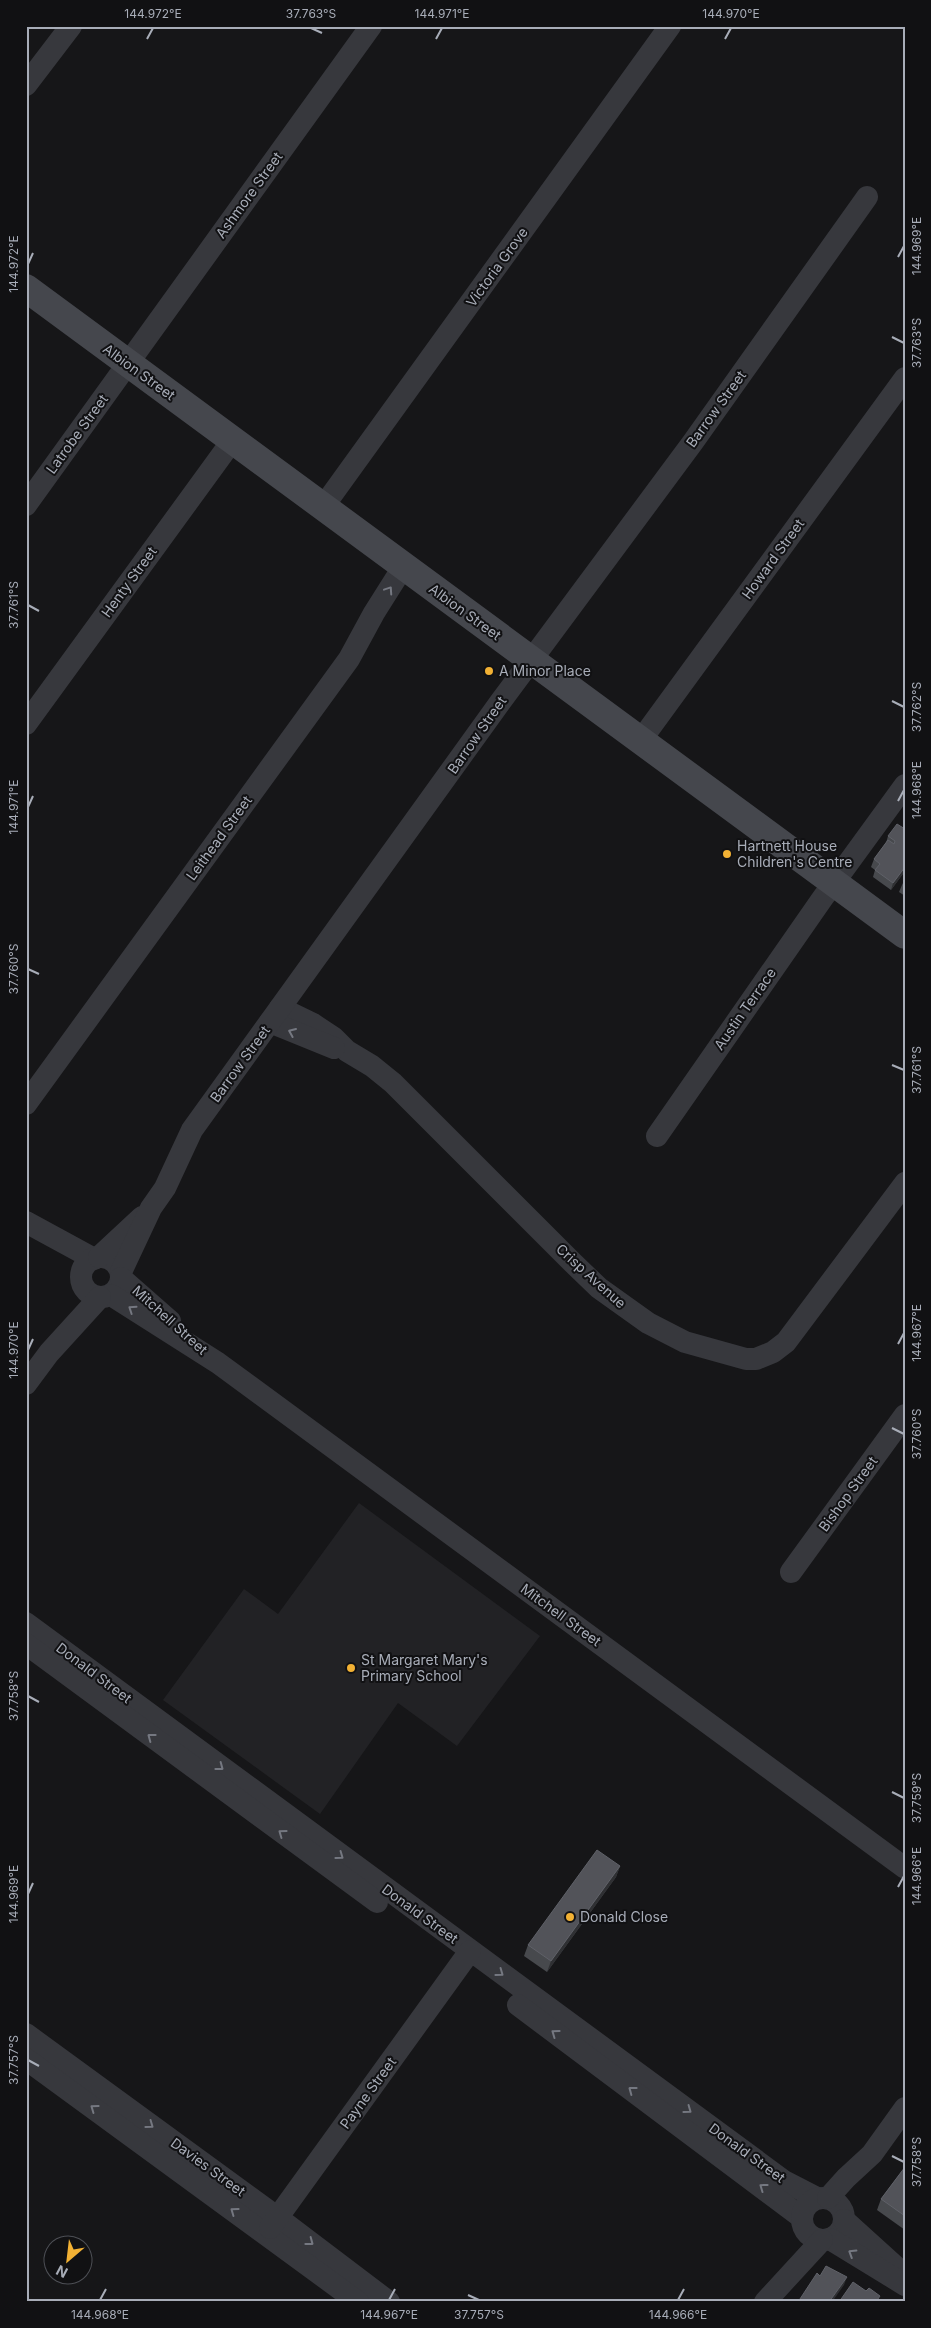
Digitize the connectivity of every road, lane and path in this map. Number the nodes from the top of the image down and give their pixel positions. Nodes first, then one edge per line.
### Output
1 (71, 26) edge
2 (371, 26) edge
3 (670, 26) edge
4 (26, 85) edge
5 (867, 197) dead end
6 (26, 288) edge
7 (128, 364) junction
8 (905, 378) edge
9 (232, 441) junction
10 (26, 505) edge
11 (323, 507) junction
12 (403, 567) junction
13 (525, 669) junction
14 (26, 724) edge
15 (641, 740) junction
16 (905, 785) edge
17 (834, 883) junction
18 (905, 935) edge
19 (274, 1015) junction
20 (26, 1104) edge
21 (657, 1136) dead end
22 (905, 1183) edge
23 (151, 1208) junction
24 (27, 1223) edge
25 (96, 1258) junction
26 (103, 1284) junction
27 (26, 1384) edge
28 (905, 1415) edge
29 (791, 1572) dead end
30 (26, 1623) edge
31 (26, 1644) edge
32 (195, 1759) junction
33 (905, 1868) edge
34 (466, 1958) junction
35 (26, 2034) edge
36 (26, 2059) edge
37 (905, 2108) edge
38 (833, 2207) junction
39 (272, 2226) junction
40 (814, 2231) junction
41 (905, 2276) edge
42 (905, 2285) edge
43 (768, 2297) edge
44 (358, 2302) edge
45 (389, 2302) edge

1 - 4 street
2 - 7 street, Ashmore Street
3 - 11 street, Victoria Grove
5 - 13 street, Barrow Street
6 - 7 street, Albion Street
7 - 9 street, Albion Street
7 - 10 street, Latrobe Street
8 - 15 street, Howard Street
9 - 11 street, Albion Street
9 - 14 street, Henty Street
11 - 12 street, Albion Street
12 - 13 street, Albion Street
20 -> 12 street, Leithead Street
13 - 15 street, Albion Street
13 - 19 street, Barrow Street
15 - 17 street, Albion Street
16 - 17 street, Austin Terrace
17 - 18 street, Albion Street
17 - 21 street, Austin Terrace
22 -> 19 street, Crisp Avenue
19 - 23 street, Barrow Street
23 - 25 street, Barrow Street
23 - 26 street, Barrow Street
24 - 25 street, Mitchell Street
24 - 26 street, Mitchell Street
25 - 26 street, Mitchell Street
25 - 26 street, Barrow Street
26 - 27 street, Barrow Street
26 - 33 street, Mitchell Street
28 - 29 street, Bishop Street
30 - 32 street, Donald Street
32 -> 31 street, Donald Street
32 - 34 street, Donald Street
34 -> 38 street, Donald Street
34 - 39 street, Payne Street
40 -> 34 street, Donald Street
35 -> 39 street, Davies Street
39 -> 36 street, Davies Street
37 - 38 street
38 - 40 street
38 - 40 street
38 - 41 street, Donald Street
39 - 44 street, Davies Street
39 -> 45 street, Davies Street
42 -> 40 street, Donald Street
40 - 43 street

